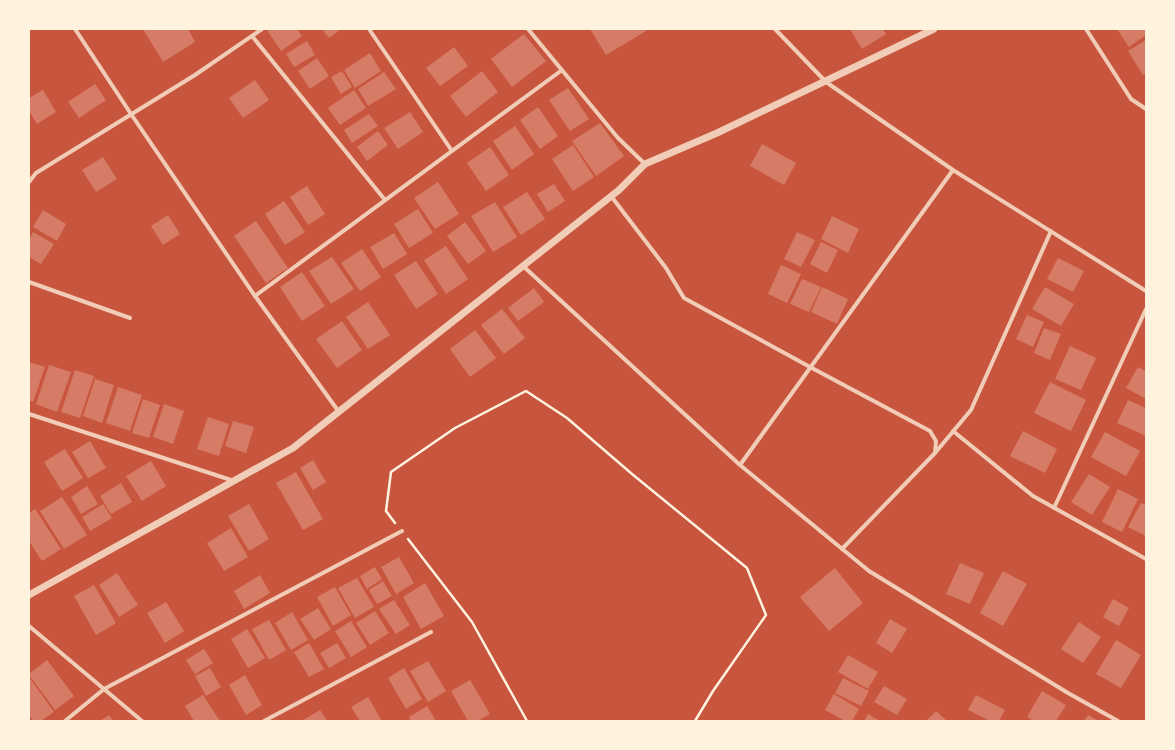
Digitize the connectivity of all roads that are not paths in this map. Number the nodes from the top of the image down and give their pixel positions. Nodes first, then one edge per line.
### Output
1 (75, 29) edge
2 (262, 29) edge
3 (369, 29) edge
4 (528, 29) edge
5 (775, 29) edge
6 (934, 29) edge
7 (1086, 29) edge
8 (252, 36) junction
9 (562, 70) junction
10 (826, 82) junction
11 (1146, 109) edge
12 (131, 114) junction
13 (452, 151) junction
14 (645, 164) junction
15 (953, 170) junction
16 (29, 182) edge
17 (611, 196) junction
18 (385, 200) junction
19 (1051, 231) junction
20 (523, 266) junction
21 (29, 282) edge
22 (1146, 291) edge
23 (255, 296) junction
24 (1146, 309) edge
25 (130, 318) dead end
26 (810, 367) junction
27 (339, 412) junction
28 (29, 414) edge
29 (953, 431) junction
30 (935, 453) junction
31 (740, 465) junction
32 (234, 481) junction
33 (1054, 508) junction
34 (402, 531) road end
35 (842, 550) junction
36 (1146, 559) edge
37 (29, 595) edge
38 (29, 626) edge
39 (431, 632) dead end
40 (104, 689) junction
41 (65, 721) edge
42 (142, 721) edge
43 (264, 721) edge
44 (1118, 721) edge

1 - 12 street
2 - 8 street
3 - 13 street
4 - 9 street
5 - 10 street
6 - 10 street
7 - 11 street
8 - 12 street
8 - 18 street
9 - 13 street
9 - 14 street
10 - 14 street
10 - 15 street
12 - 16 street
12 - 23 street
13 - 18 street
14 - 17 street
15 - 19 street
15 - 26 street
17 - 20 street
17 - 26 street
18 - 23 street
19 - 22 street
19 - 29 street
20 - 27 street
20 - 31 street
21 - 25 street
23 - 27 street
24 - 33 street
26 - 30 street
26 - 31 street
27 - 32 street
28 - 32 street
29 - 30 street
29 - 33 street
30 - 35 street
31 - 35 street
32 - 37 street
33 - 36 street
34 - 40 street
35 - 44 street
38 - 40 street
39 - 43 street
40 - 41 street
40 - 42 street

